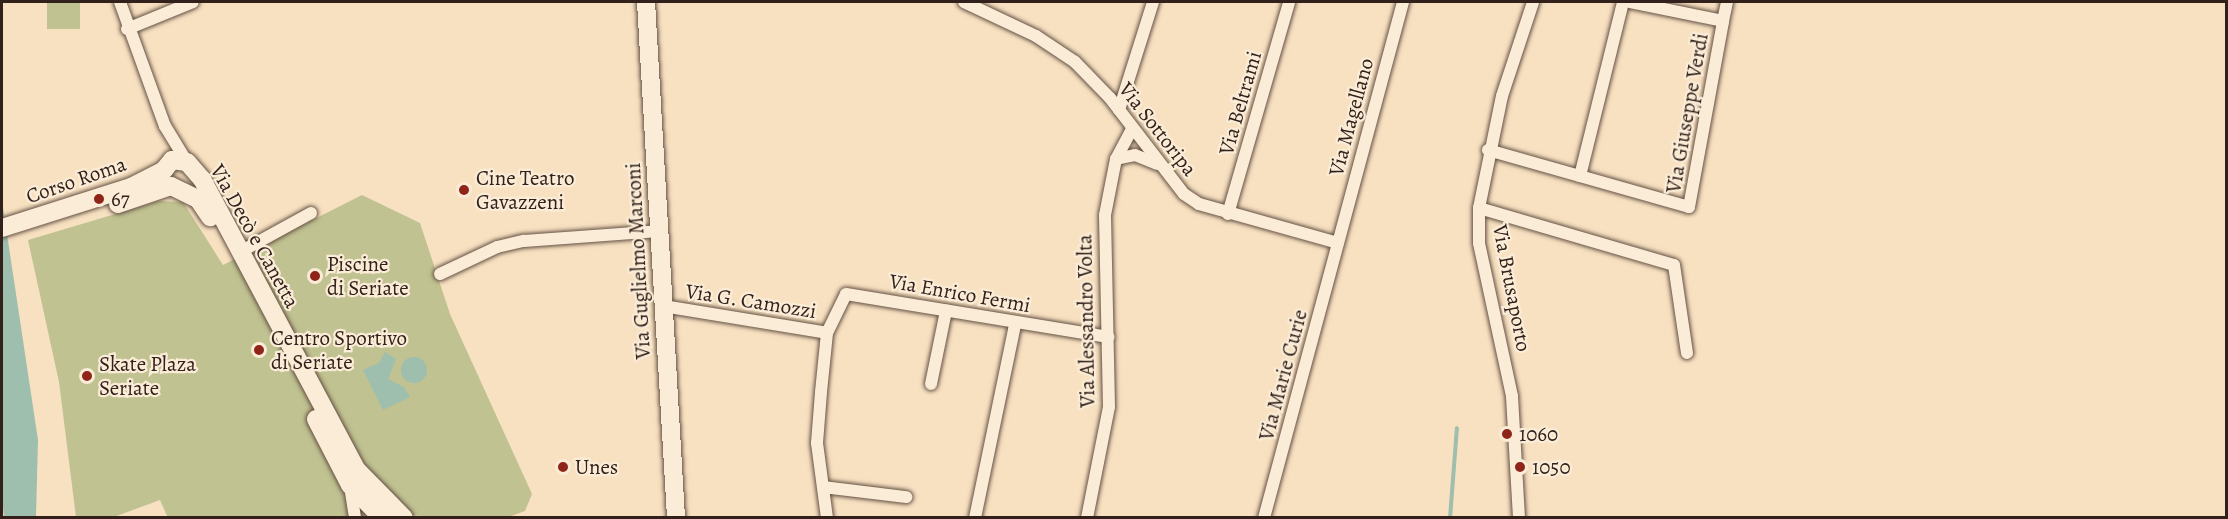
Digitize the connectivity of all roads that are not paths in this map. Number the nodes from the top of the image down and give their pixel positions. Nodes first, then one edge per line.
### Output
1 (120, 2) edge
2 (193, 2) edge
3 (646, 2) edge
4 (964, 2) edge
5 (1153, 2) edge
6 (1289, 2) edge
7 (1403, 2) edge
8 (1533, 2) edge
9 (1623, 2) edge
10 (1630, 2) edge
11 (1727, 2) edge
12 (1723, 21) junction
13 (128, 29) junction
14 (1119, 110) junction
15 (1132, 129) junction
16 (1488, 150) junction
17 (1116, 159) junction
18 (1162, 167) junction
19 (177, 173) junction
20 (1580, 176) junction
21 (1479, 207) junction
22 (311, 213) dead end
23 (1228, 214) junction
24 (34, 225) junction
25 (2, 228) edge
26 (659, 231) junction
27 (2, 238) edge
28 (1338, 243) junction
29 (240, 252) junction
30 (440, 274) dead end
31 (663, 306) junction
32 (946, 311) junction
33 (1015, 324) junction
34 (827, 333) junction
35 (1109, 337) junction
36 (1687, 353) dead end
37 (932, 384) dead end
38 (321, 403) junction
39 (350, 485) junction
40 (823, 487) junction
41 (906, 497) dead end
42 (379, 516) edge
43 (355, 518) edge
44 (404, 518) edge
45 (675, 518) edge
46 (827, 518) edge
47 (975, 518) edge
48 (1087, 518) edge
49 (1264, 518) edge
50 (1519, 518) edge

1 - 13 street, Via Decò e Canetta
2 - 13 street
3 - 26 street, Via Guglielmo Marconi
4 - 14 street, Via Sottoripa
5 - 14 street
6 - 23 street, Via Beltrami
7 - 28 street, Via Magellano
8 - 16 street, Via Brusaporto
9 - 20 street
10 - 12 street, Via Giuseppe Verdi
11 - 12 street
12 - 20 street, Via Giuseppe Verdi
13 - 19 street, Via Decò e Canetta
14 - 15 street, Via Sottoripa
15 - 17 street, Via Alessandro Volta
15 - 18 street, Via Sottoripa
16 - 20 street, Via Giuseppe Verdi
16 - 21 street, Via Brusaporto
17 - 18 street
17 - 35 street, Via Alessandro Volta
18 - 23 street, Via Sottoripa
19 - 24 street, Corso Roma
19 - 29 street, Via Decò e Canetta
19 - 39 street, Via Decò e Canetta
21 - 36 street
21 - 50 street, Via Brusaporto
22 - 29 street
23 - 28 street, Via Sottoripa
24 - 25 street, Corso Roma
24 - 27 street, Corso Roma
26 - 30 street
26 - 31 street, Via Guglielmo Marconi
28 - 49 street, Via Marie Curie
29 - 38 street, Via Decò e Canetta
31 - 34 street, Via G. Camozzi
31 - 45 street, Via Guglielmo Marconi
32 - 33 street, Via Enrico Fermi
32 - 34 street, Via Enrico Fermi
32 - 37 street
33 - 35 street, Via Enrico Fermi
33 - 47 street
34 - 40 street, Via G. Camozzi
35 - 48 street, Via Alessandro Volta
38 - 42 street, Via Decò e Canetta
38 - 44 street
39 - 42 street
39 - 43 street, Via Decò e Canetta
40 - 41 street
40 - 46 street, Via G. Camozzi

